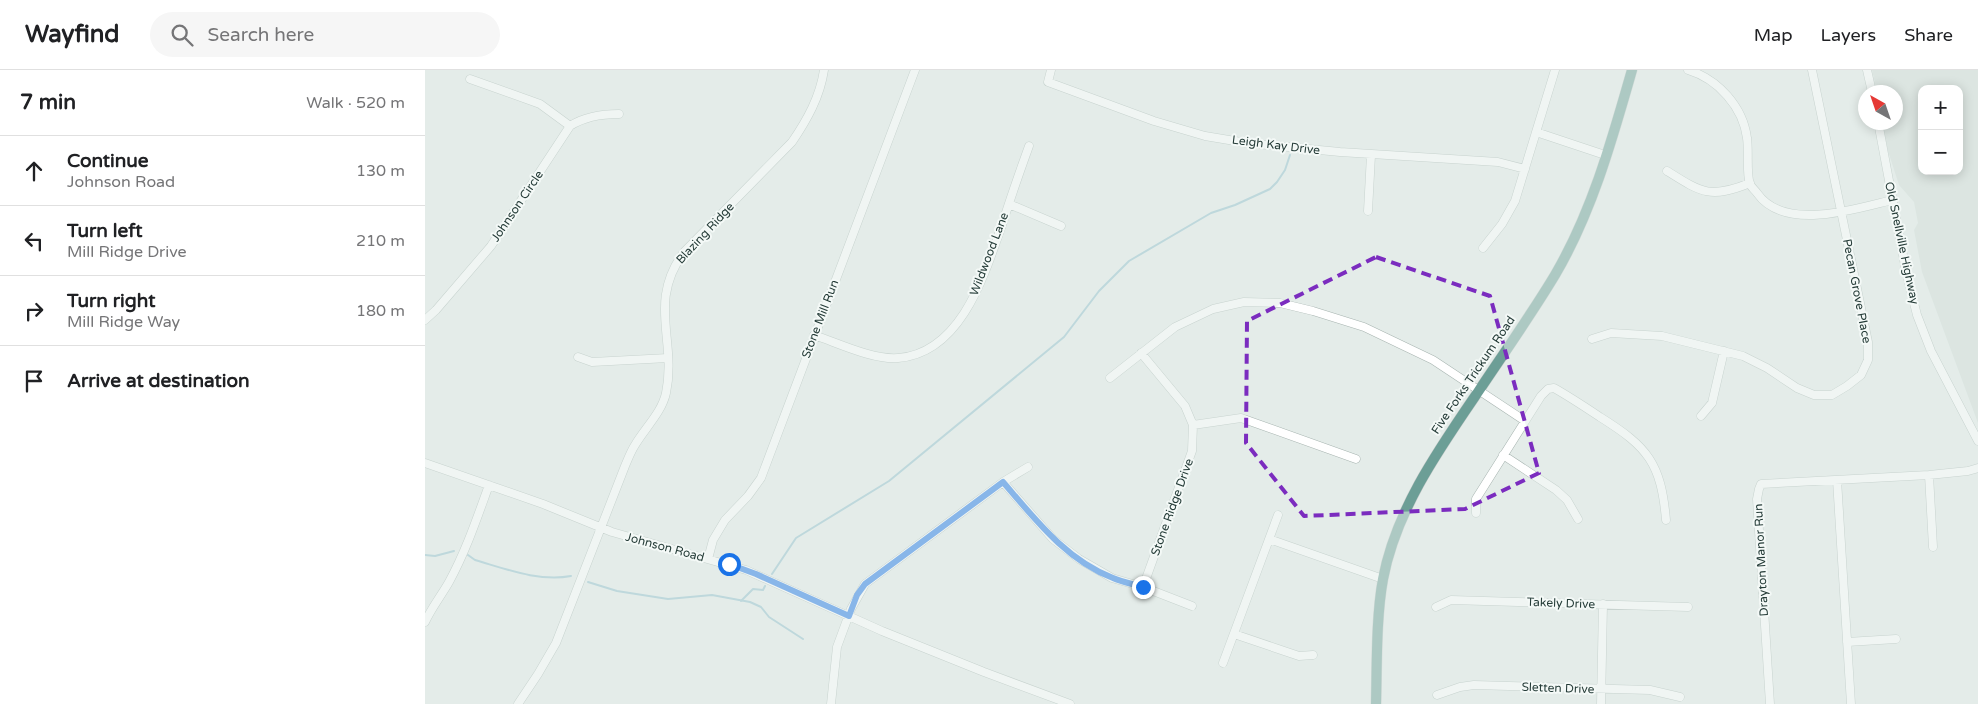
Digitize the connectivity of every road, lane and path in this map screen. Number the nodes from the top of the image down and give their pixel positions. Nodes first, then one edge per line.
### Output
1 (823, 70) edge
2 (915, 70) edge
3 (1051, 70) edge
4 (1555, 70) edge
5 (1632, 70) edge
6 (1688, 70) edge
7 (1812, 70) edge
8 (1867, 70) edge
9 (470, 79) dead end
10 (1870, 85) edge
11 (619, 114) dead end
12 (570, 126) junction
13 (1879, 130) edge
14 (1536, 132) junction
15 (1029, 146) dead end
16 (1371, 155) junction
17 (1605, 155) junction
18 (1525, 169) junction
19 (1667, 171) dead end
20 (1750, 184) junction
21 (1892, 200) junction
22 (1009, 204) junction
23 (1368, 211) dead end
24 (1841, 212) junction
25 (1061, 226) dead end
26 (1483, 248) dead end
27 (425, 320) edge
28 (814, 335) junction
29 (1592, 339) dead end
30 (1724, 351) junction
31 (1141, 353) junction
32 (578, 357) dead end
33 (669, 358) junction
34 (1110, 378) dead end
35 (1479, 391) junction
36 (1701, 416) dead end
37 (1525, 421) junction
38 (1193, 425) junction
39 (1978, 441) edge
40 (1503, 455) junction
41 (1356, 459) dead end
42 (425, 463) edge
43 (1028, 467) dead end
44 (1978, 468) edge
45 (1929, 476) junction
46 (1837, 480) junction
47 (1003, 482) junction
48 (489, 485) junction
49 (1476, 513) dead end
50 (1278, 515) dead end
51 (1579, 519) dead end
52 (1666, 520) dead end
53 (600, 528) junction
54 (1269, 539) junction
55 (1933, 547) dead end
56 (708, 559) junction
57 (1383, 579) junction
58 (1143, 587) junction
59 (1603, 604) junction
60 (1192, 606) dead end
61 (1436, 607) dead end
62 (1688, 607) dead end
63 (849, 616) junction
64 (425, 622) edge
65 (1234, 634) junction
66 (1896, 639) dead end
67 (1847, 642) junction
68 (1313, 655) dead end
69 (1223, 663) dead end
70 (1601, 689) junction
71 (1437, 695) dead end
72 (1680, 697) dead end
73 (517, 704) edge
74 (831, 704) edge
75 (1070, 704) edge
76 (1377, 704) edge
77 (1601, 704) edge
78 (1770, 704) edge
79 (1851, 704) edge

1 - 33 street, Blazing Ridge
2 - 28 street, Stone Mill Run
3 - 16 street, Leigh Kay Drive
4 - 14 street
5 - 17 main road, Five Forks Trickum Road
6 - 20 street
7 - 24 street, Pecan Grove Place
8 - 10 street
9 - 12 street
11 - 12 street
12 - 27 street, Johnson Circle
13 - 21 street, Old Snellville Highway
14 - 17 street
14 - 18 street
15 - 22 street, Wildwood Lane
16 - 18 street, Leigh Kay Drive
16 - 23 street
17 - 35 main road, Five Forks Trickum Road
18 - 26 street
19 - 20 street
20 - 24 street
21 - 24 street
21 - 39 street, Old Snellville Highway
22 - 25 street
22 - 28 street, Wildwood Lane
24 - 30 street, Pecan Grove Place
28 - 56 street, Stone Mill Run
29 - 30 street, Pecan Grove Place
30 - 36 street
31 - 34 street
31 - 35 street
31 - 38 street, Stone Ridge Drive
32 - 33 street
33 - 53 street, Blazing Ridge
35 - 37 street
35 - 57 main road, Five Forks Trickum Road
37 - 40 street
37 - 52 street
38 - 41 street
38 - 58 street, Stone Ridge Drive
40 - 49 street
40 - 51 street
42 - 48 street, Johnson Road
43 - 47 street
44 - 45 street, Drayton Manor Run
45 - 46 street, Drayton Manor Run
45 - 55 street
46 - 67 street
46 - 78 street, Drayton Manor Run
47 - 58 street
47 - 63 street
48 - 53 street, Johnson Road
48 - 64 street
50 - 54 street
53 - 56 street, Johnson Road
53 - 73 street, Blazing Ridge
54 - 57 street
54 - 65 street
56 - 63 street, Johnson Road
57 - 76 main road, Five Forks Trickum Road
58 - 60 street
59 - 61 street, Takely Drive
59 - 62 street, Takely Drive
59 - 70 street
63 - 74 street
63 - 75 street, Johnson Road
65 - 68 street
65 - 69 street
66 - 67 street
67 - 79 street
70 - 71 street, Sletten Drive
70 - 72 street, Sletten Drive
70 - 77 street

